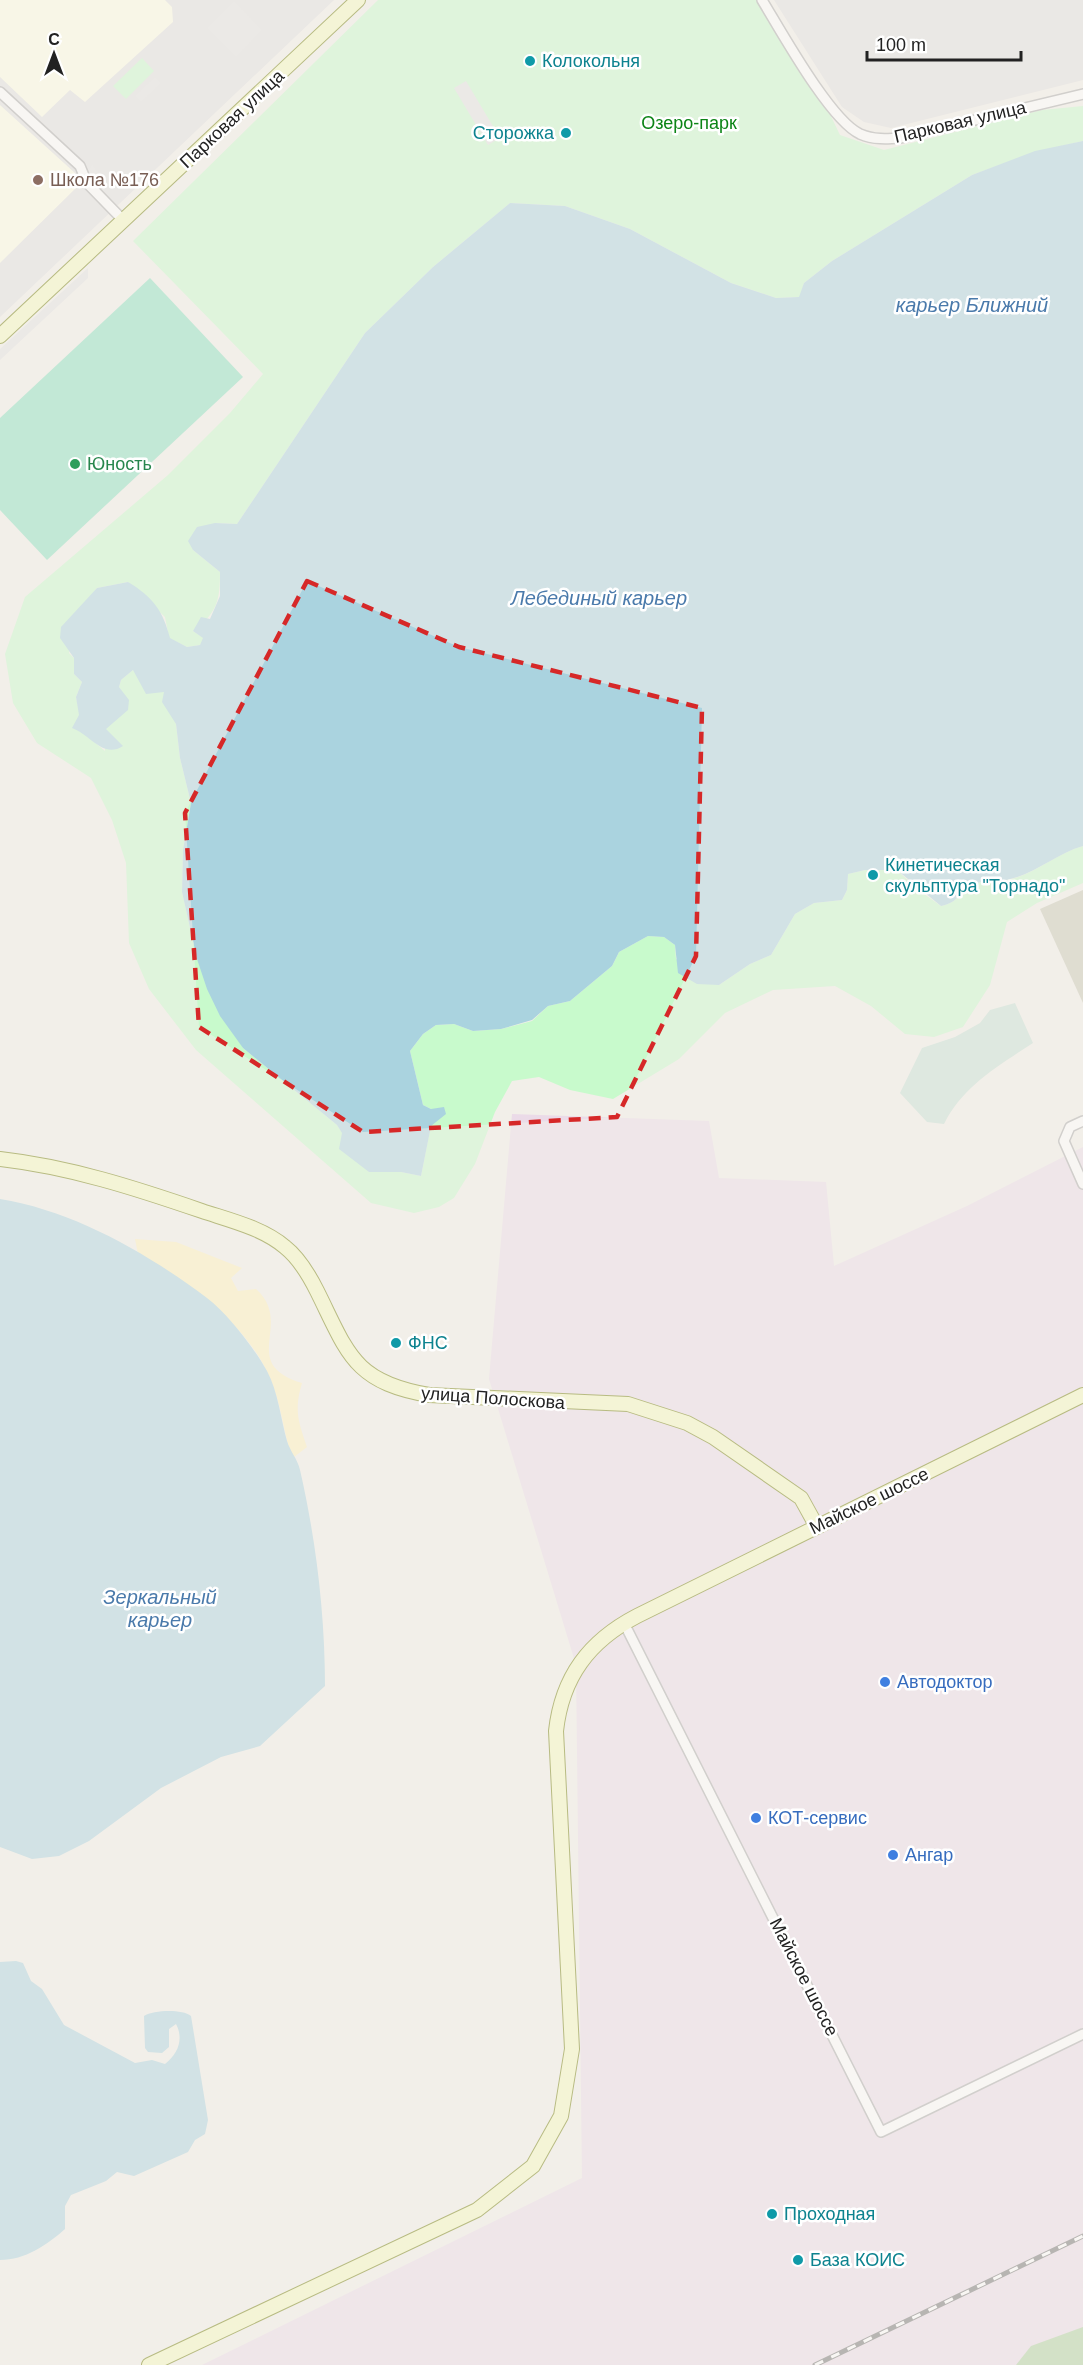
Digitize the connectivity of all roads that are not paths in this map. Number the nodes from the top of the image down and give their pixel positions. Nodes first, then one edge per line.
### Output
1 (358, 0) edge
2 (762, 0) edge
3 (0, 92) edge
4 (1083, 94) edge
5 (123, 220) junction
6 (0, 336) edge
7 (1083, 1121) edge
8 (0, 1159) edge
9 (1083, 1184) edge
10 (1083, 1395) edge
11 (817, 1527) junction
12 (624, 1623) junction
13 (1083, 2034) edge
14 (149, 2365) edge

1 - 5 street, Парковая улица
2 - 4 street, Парковая улица
3 - 5 street
5 - 6 street, Парковая улица
7 - 9 street
8 - 11 street, улица Полоскова
10 - 11 street, Майское шоссе
11 - 12 street, Майское шоссе
12 - 13 street, Майское шоссе
12 - 14 street, Майское шоссе

